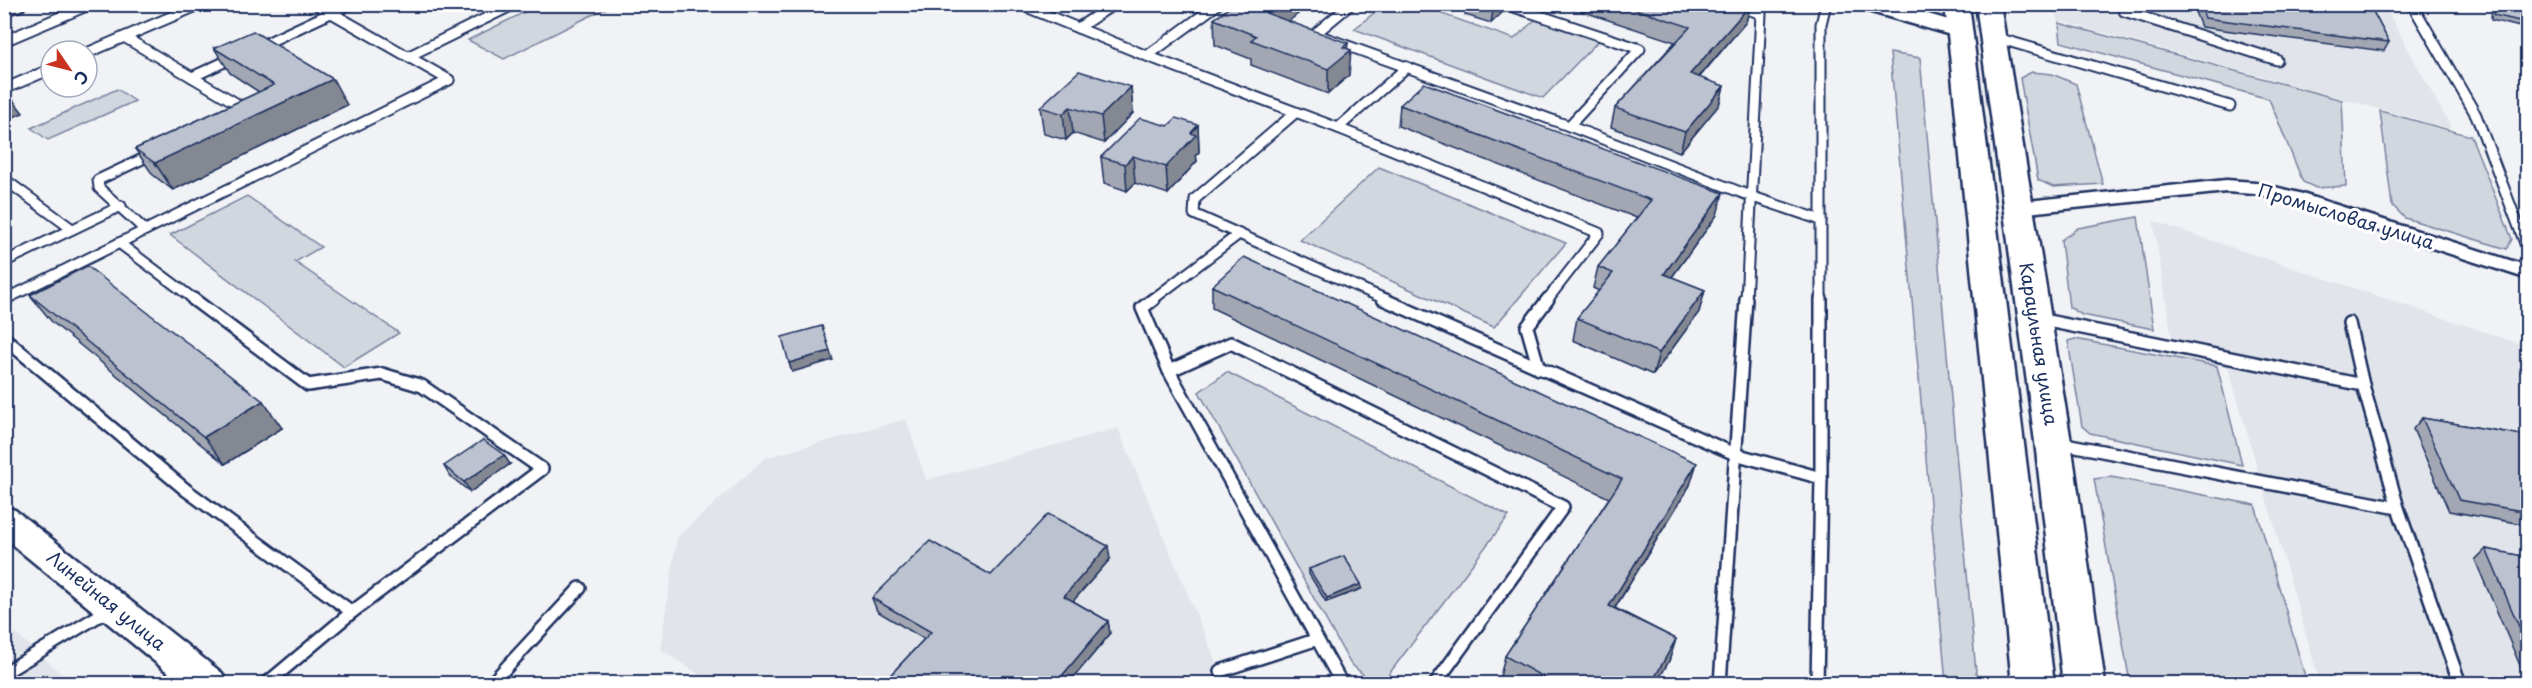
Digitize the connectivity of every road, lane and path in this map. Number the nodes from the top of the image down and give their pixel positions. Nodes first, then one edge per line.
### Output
1 (15, 4) edge
2 (91, 4) edge
3 (201, 4) edge
4 (316, 4) edge
5 (350, 4) edge
6 (515, 4) edge
7 (1019, 4) edge
8 (1114, 4) edge
9 (1218, 4) edge
10 (1351, 4) edge
11 (1505, 4) edge
12 (1735, 4) edge
13 (1826, 4) edge
14 (1869, 4) edge
15 (1988, 4) edge
16 (2122, 4) edge
17 (2412, 4) edge
18 (4, 9) edge
19 (332, 13) junction
20 (1970, 24) edge
21 (1078, 28) junction
22 (124, 37) junction
23 (4, 41) edge
24 (99, 48) edge
25 (409, 56) junction
26 (1147, 56) junction
27 (2277, 60) dead end
28 (1407, 67) junction
29 (39, 74) edge
30 (192, 77) junction
31 (4, 89) edge
32 (2230, 106) dead end
33 (1295, 113) junction
34 (237, 115) edge
35 (1569, 126) junction
36 (1338, 128) junction
37 (162, 150) edge
38 (4, 178) edge
39 (1753, 197) junction
40 (121, 206) junction
41 (2018, 208) junction
42 (1821, 220) junction
43 (72, 229) junction
44 (145, 230) junction
45 (1239, 234) junction
46 (119, 243) junction
47 (2528, 251) edge
48 (4, 262) edge
49 (2528, 273) edge
50 (4, 300) edge
51 (2034, 318) junction
52 (2349, 323) dead end
53 (4, 338) edge
54 (1539, 369) junction
55 (1169, 371) junction
56 (2363, 385) junction
57 (2054, 442) junction
58 (1735, 454) junction
59 (1821, 478) junction
60 (2398, 508) junction
61 (4, 519) edge
62 (580, 588) dead end
63 (112, 607) junction
64 (352, 612) junction
65 (1315, 639) junction
66 (1220, 670) dead end
67 (4, 674) edge
68 (1438, 683) edge
69 (209, 684) edge
70 (266, 684) edge
71 (491, 684) edge
72 (1342, 684) edge
73 (1720, 684) edge
74 (1817, 684) edge
75 (2033, 684) edge
76 (2084, 684) edge
77 (2460, 684) edge

1 - 18 street
2 - 23 lane
3 - 22 lane
4 - 19 lane
5 - 19 lane
6 - 25 lane
7 - 21 lane
8 - 21 lane
9 - 26 lane
10 - 28 lane
11 - 35 lane
12 - 39 lane
13 - 42 lane
14 - 20 street
15 - 20 main road, Караульная улица
16 - 27 lane
17 - 47 lane
19 - 25 lane
19 - 30 lane
20 - 32 lane
20 - 41 main road, Караульная улица
20 - 75 main road, Караульная улица
21 - 26 lane
22 - 24 lane
22 - 30 lane
25 - 44 lane
26 - 33 lane
28 - 35 lane
28 - 36 lane
29 - 31 lane
30 - 34 lane
33 - 36 lane
33 - 45 lane
35 - 39 lane
36 - 54 lane
37 - 40 lane
38 - 43 lane
39 - 42 lane
39 - 58 lane
40 - 43 lane
40 - 44 lane
41 - 49 street, Промысловая улица
41 - 51 main road, Караульная улица
42 - 59 lane
43 - 48 lane
44 - 46 lane
45 - 54 lane
45 - 55 lane
46 - 50 lane
46 - 64 lane
51 - 56 lane
51 - 57 main road, Караульная улица
52 - 56 lane
53 - 64 lane
54 - 58 lane
55 - 65 lane
55 - 68 lane
56 - 60 lane
57 - 60 lane
57 - 76 main road, Караульная улица
58 - 59 lane
58 - 73 lane
59 - 74 lane
60 - 77 lane
61 - 63 street, Линейная улица
62 - 71 lane
63 - 67 lane
63 - 69 street, Линейная улица
64 - 70 lane
65 - 66 lane
65 - 72 lane

